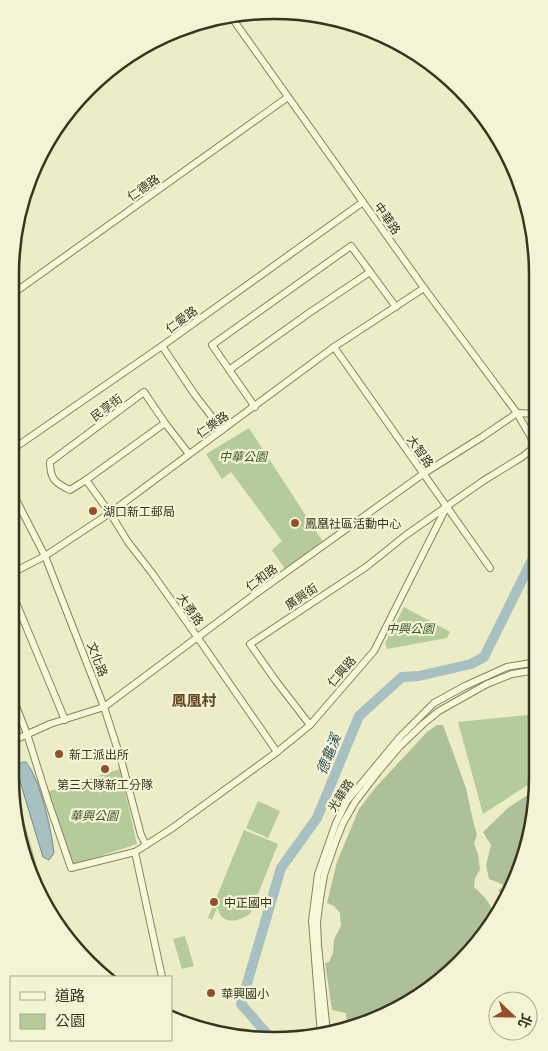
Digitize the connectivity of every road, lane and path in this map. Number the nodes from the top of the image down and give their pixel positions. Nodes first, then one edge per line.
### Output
1 (235, 22) edge
2 (288, 97) junction
3 (363, 202) junction
4 (370, 272) junction
5 (424, 288) junction
6 (19, 289) edge
7 (396, 307) junction
8 (162, 346) junction
9 (334, 348) junction
10 (229, 370) junction
11 (255, 407) junction
12 (517, 413) junction
13 (529, 414) edge
14 (165, 424) junction
15 (222, 430) junction
16 (529, 434) edge
17 (19, 444) edge
18 (529, 452) edge
19 (188, 454) junction
20 (423, 474) junction
21 (86, 480) junction
22 (19, 505) edge
23 (447, 507) junction
24 (110, 513) junction
25 (45, 556) junction
26 (490, 568) dead end
27 (19, 569) edge
28 (19, 610) edge
29 (198, 638) junction
30 (529, 663) edge
31 (529, 672) edge
32 (104, 707) junction
33 (19, 714) edge
34 (65, 720) junction
35 (310, 725) junction
36 (27, 734) junction
37 (19, 738) edge
38 (277, 752) junction
39 (332, 842) junction
40 (146, 845) junction
41 (134, 852) junction
42 (314, 921) junction
43 (162, 976) edge
44 (327, 1026) edge
45 (321, 1028) edge

1 - 2 street, 中華路
2 - 3 street, 中華路
2 - 6 street, 仁德路
3 - 5 street, 中華路
3 - 8 street, 仁愛路
4 - 7 street
4 - 10 street
4 - 10 street
5 - 7 street, 仁樂路
5 - 12 street, 中華路
7 - 9 street, 仁樂路
8 - 15 street
8 - 17 street, 仁愛路
9 - 11 street, 仁樂路
9 - 20 street, 大智路
10 - 11 street
11 - 15 street, 仁樂路
12 - 13 street
12 - 16 street, 仁興路
12 - 20 street, 仁和路
14 - 19 street, 民享街
14 - 21 street
14 - 21 street, 民享街
15 - 19 street, 仁樂路
18 - 23 street, 仁興路
19 - 24 street, 仁樂路
20 - 23 street, 大智路
20 - 29 street, 仁和路
21 - 24 street, 大勇路
22 - 25 street, 文化路
23 - 26 street, 大智路
23 - 35 street, 仁興路
23 - 35 street, 廣興街
24 - 25 street, 仁樂路
24 - 29 street, 大勇路
25 - 27 street, 仁樂路
25 - 32 street, 文化路
28 - 34 street
29 - 32 street, 仁和路
29 - 38 street, 大勇路
30 - 39 street, 光華路
31 - 39 street, 光華路
32 - 34 street, 仁和路
32 - 40 street, 文化路
33 - 36 street
34 - 36 street, 仁和路
35 - 38 street, 仁興路
36 - 37 street, 仁和路
36 - 41 street, 仁興路
38 - 40 street, 仁興路
39 - 42 street, 光華路
40 - 41 street, 仁興路
41 - 43 street
42 - 44 street, 光華路
42 - 45 street, 光華路

